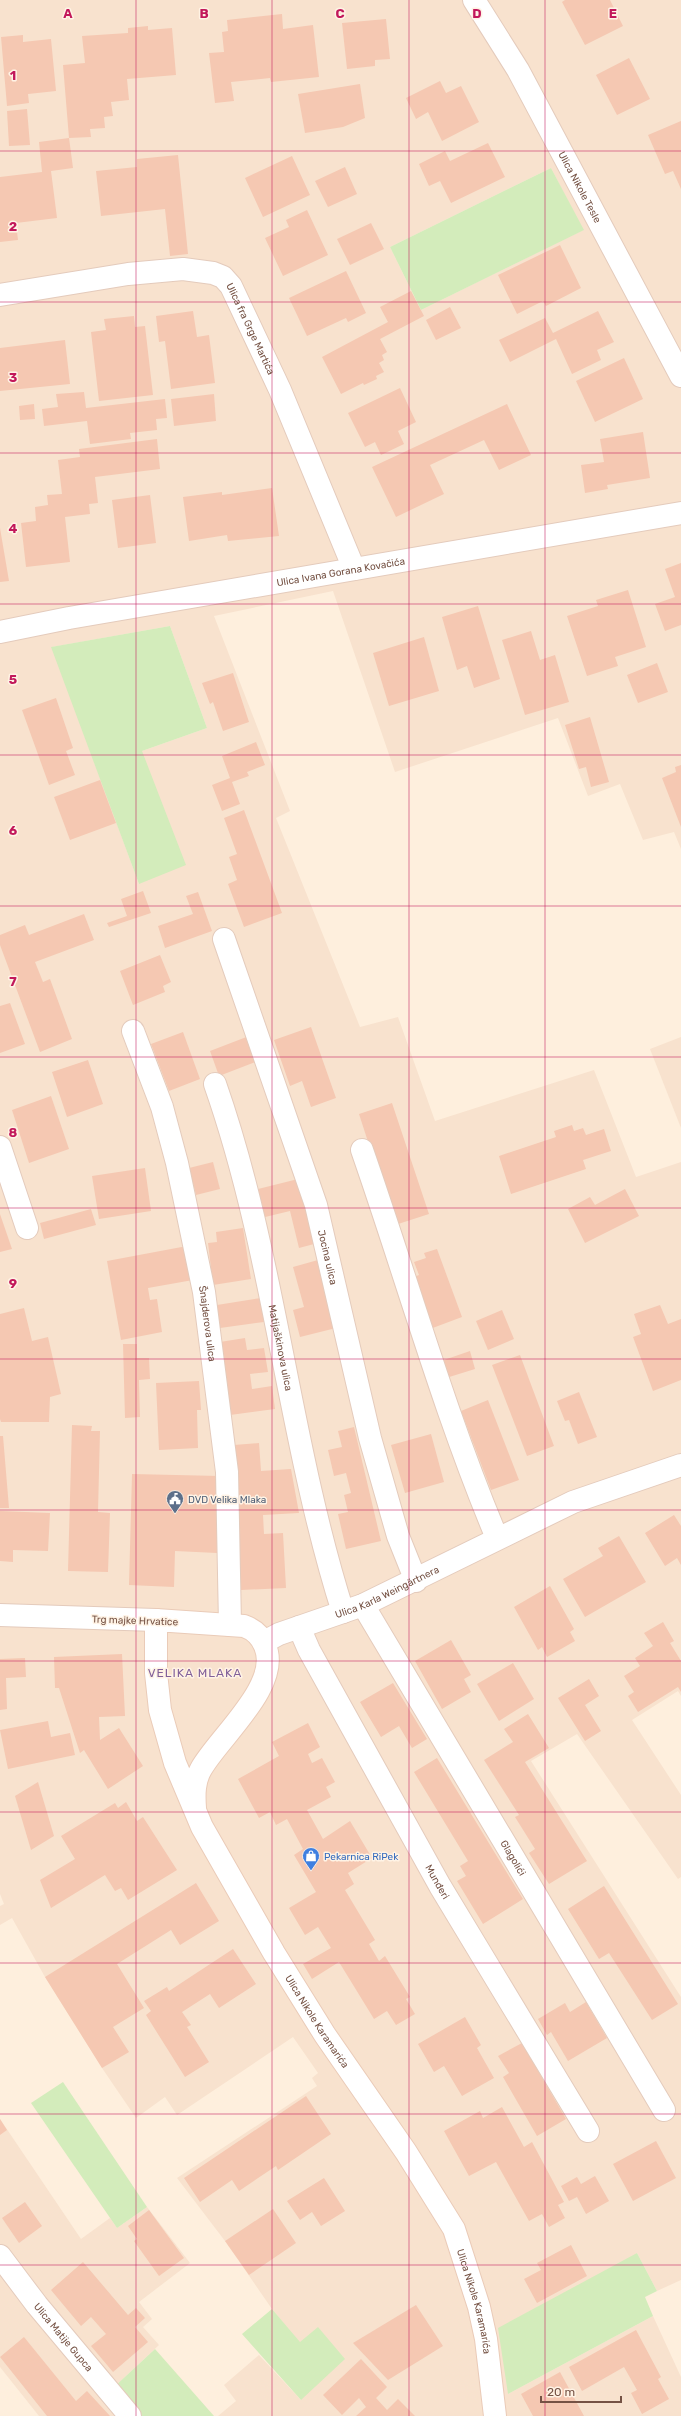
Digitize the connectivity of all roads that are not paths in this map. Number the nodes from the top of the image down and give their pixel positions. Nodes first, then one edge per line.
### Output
1 (474, 0) edge
2 (0, 295) edge
3 (681, 376) edge
4 (681, 513) edge
5 (354, 569) junction
6 (0, 632) edge
7 (224, 939) dead end
8 (134, 1031) dead end
9 (215, 1084) dead end
10 (0, 1147) edge
11 (362, 1150) dead end
12 (27, 1228) dead end
13 (681, 1465) edge
14 (497, 1538) junction
15 (416, 1580) junction
16 (363, 1605) junction
17 (343, 1612) junction
18 (0, 1615) edge
19 (156, 1620) junction
20 (230, 1625) junction
21 (299, 1627) junction
22 (264, 1642) junction
23 (195, 1808) junction
24 (664, 2110) dead end
25 (588, 2131) dead end
26 (0, 2256) edge
27 (130, 2416) edge
28 (495, 2416) edge

1 - 3 street, Ulica Nikole Tesle
2 - 5 street, Ulica fra Grge Martića
4 - 5 street, Ulica Ivana Gorana Kovačića
5 - 6 street, Ulica Ivana Gorana Kovačića
7 - 15 street, Jocina ulica
8 - 20 street, Šnajderova ulica
9 - 17 street, Matijaškinova ulica
10 - 12 street
11 - 14 street
13 - 14 street, Ulica Karla Weingärtnera
14 - 15 street, Ulica Karla Weingärtnera
15 - 16 street, Ulica Karla Weingärtnera
16 - 17 street, Ulica Karla Weingärtnera
16 - 24 street, Glagolići
17 - 21 street, Ulica Karla Weingärtnera
18 - 19 street, Trg majke Hrvatice
19 - 20 street, Trg majke Hrvatice
19 - 23 street, Ulica Nikole Karamarića
20 - 22 street, Trg majke Hrvatice
21 - 22 street, Ulica Karla Weingärtnera
21 - 25 street, Munđeri
22 - 23 street
23 - 28 street, Ulica Nikole Karamarića
26 - 27 street, Ulica Matije Gupca

